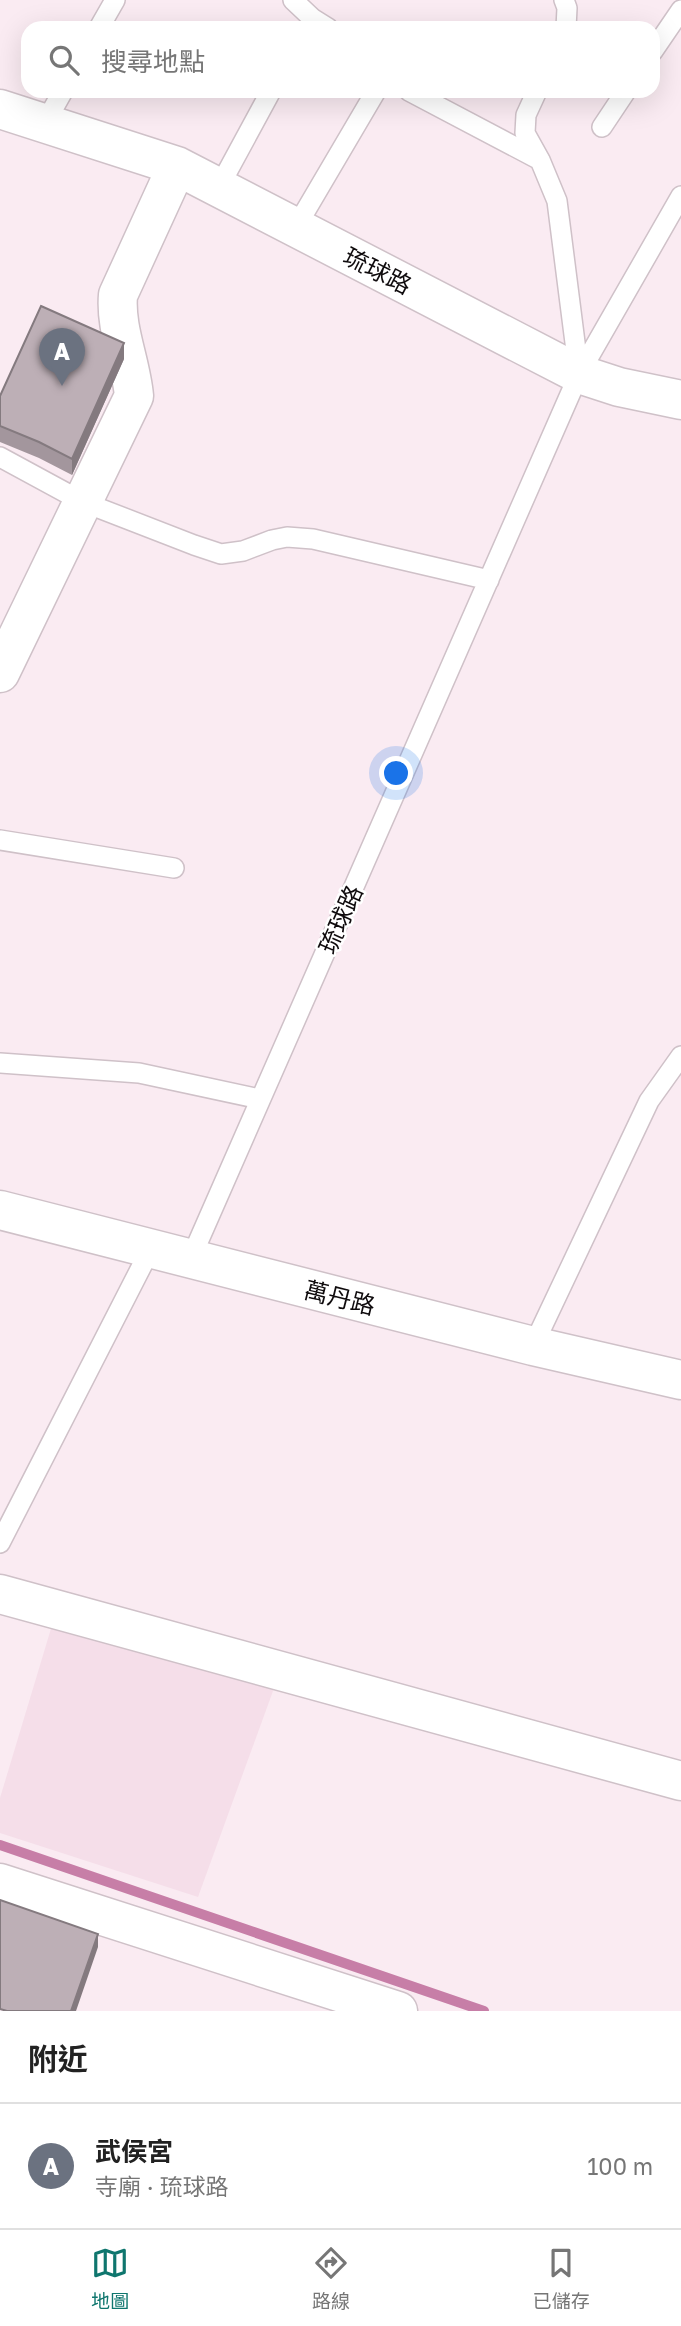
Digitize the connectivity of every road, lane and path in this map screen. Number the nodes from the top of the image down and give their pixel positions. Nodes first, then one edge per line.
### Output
1 (115, 0) edge
2 (293, 0) edge
3 (564, 0) edge
4 (681, 10) edge
5 (103, 21) edge
6 (312, 21) edge
7 (566, 21) edge
8 (660, 41) edge
9 (59, 98) edge
10 (267, 98) edge
11 (372, 98) edge
12 (422, 98) edge
13 (534, 98) edge
14 (621, 98) edge
15 (0, 108) edge
16 (44, 124) junction
17 (602, 127) dead end
18 (540, 160) junction
19 (177, 166) junction
20 (219, 187) junction
21 (681, 196) edge
22 (296, 227) junction
23 (579, 374) junction
24 (681, 400) edge
25 (0, 457) edge
26 (83, 502) junction
27 (489, 580) junction
28 (0, 673) edge
29 (0, 840) edge
30 (174, 868) dead end
31 (681, 1056) edge
32 (0, 1063) edge
33 (260, 1099) junction
34 (0, 1210) edge
35 (151, 1248) junction
36 (191, 1258) junction
37 (533, 1346) junction
38 (681, 1380) edge
39 (0, 1543) edge
40 (0, 1594) edge
41 (681, 1781) edge
42 (0, 1883) edge
43 (398, 2011) edge

1 - 5 lane
2 - 6 lane
3 - 7 lane
4 - 8 lane
9 - 16 lane
10 - 20 lane
11 - 22 lane
12 - 18 lane
13 - 18 lane
14 - 17 lane
15 - 16 street, 琉球路
16 - 19 street, 琉球路
18 - 23 lane
19 - 20 street, 琉球路
19 - 26 street
20 - 22 street, 琉球路
21 - 23 lane
22 - 23 street, 琉球路
23 - 24 street, 琉球路
23 - 27 lane, 琉球路
25 - 26 lane
26 - 27 lane
26 - 28 street
27 - 33 lane, 琉球路
29 - 30 lane
31 - 37 lane
32 - 33 lane
33 - 36 lane, 琉球路
34 - 35 street, 萬丹路
35 - 36 street, 萬丹路
35 - 39 lane
36 - 37 street, 萬丹路
37 - 38 street, 萬丹路
40 - 41 street
42 - 43 street

